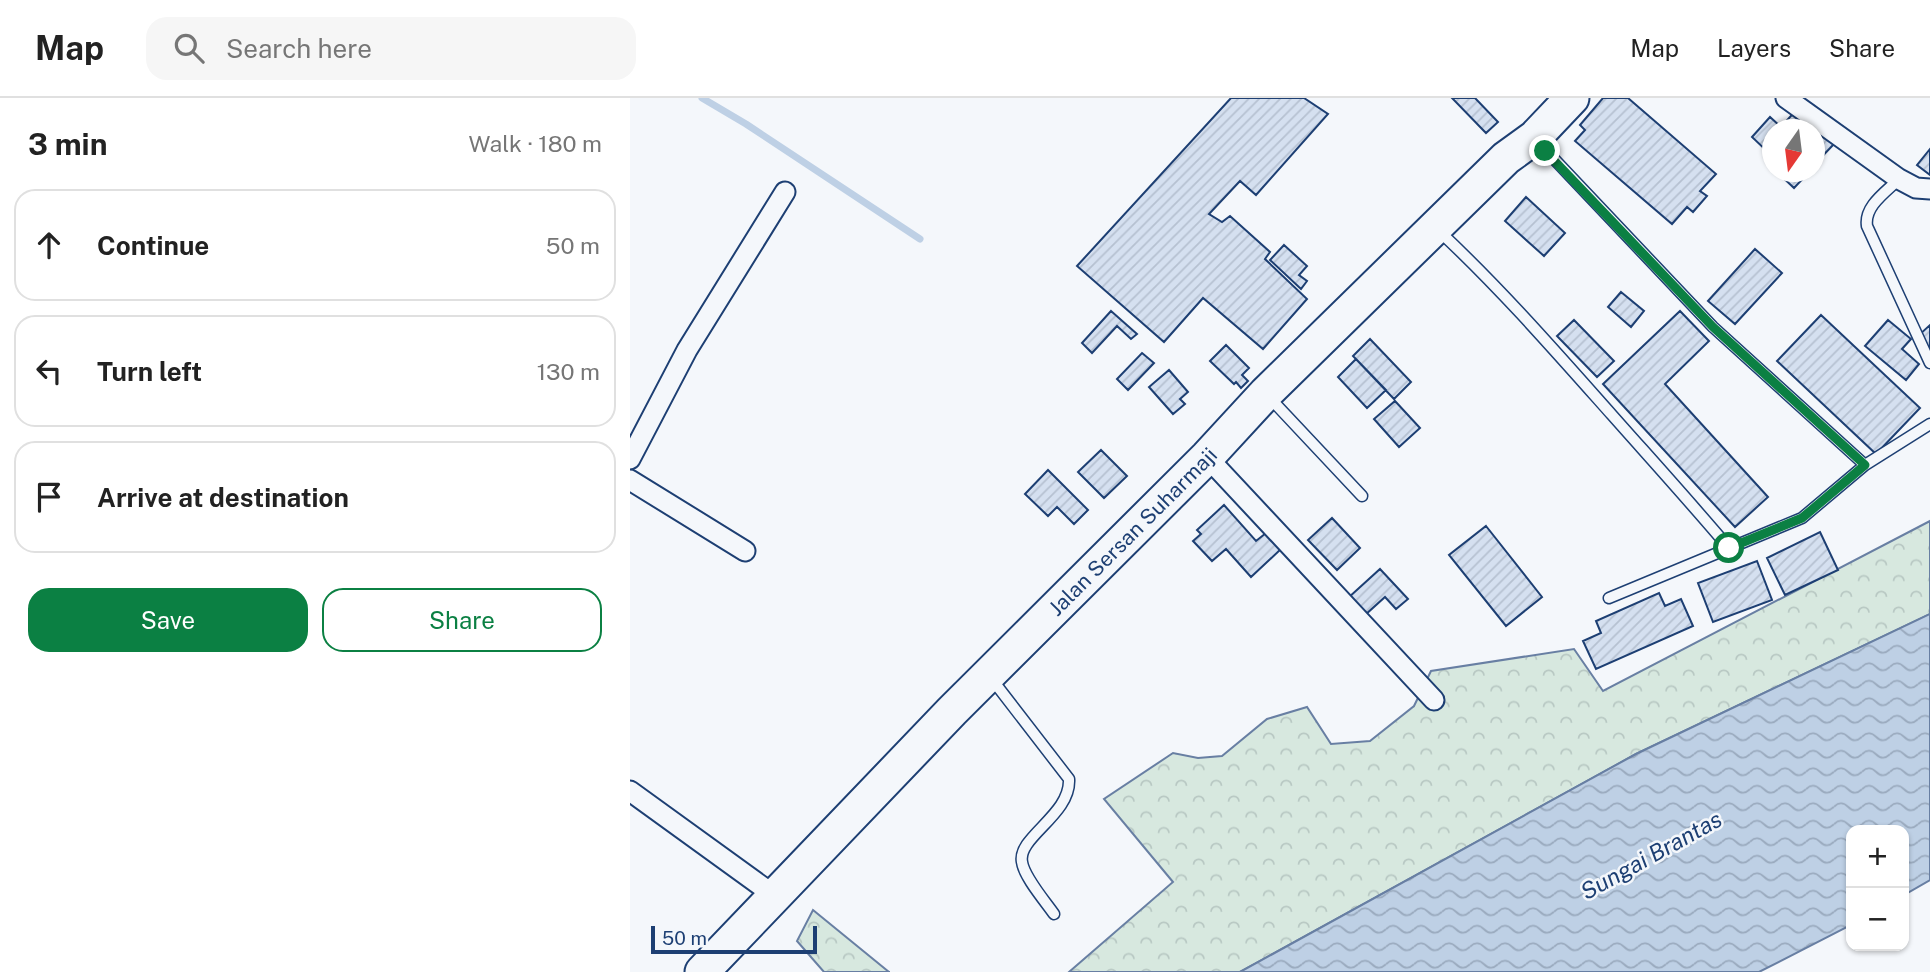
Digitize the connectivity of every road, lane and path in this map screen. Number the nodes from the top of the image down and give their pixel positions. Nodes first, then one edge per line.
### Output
1 (1572, 98) edge
2 (1786, 98) edge
3 (1535, 137) junction
4 (1899, 179) junction
5 (1930, 189) edge
6 (785, 192) dead end
7 (1436, 228) junction
8 (1930, 363) edge
9 (1266, 393) junction
10 (1930, 424) edge
11 (1207, 457) junction
12 (630, 459) edge
13 (1865, 465) junction
14 (630, 480) edge
15 (1362, 496) dead end
16 (1729, 548) junction
17 (745, 551) dead end
18 (1609, 598) dead end
19 (989, 675) junction
20 (1434, 699) dead end
21 (630, 791) edge
22 (775, 896) junction
23 (1054, 914) dead end
24 (702, 972) edge

1 - 3 highway, Jalan Sersan Suharmaji
2 - 4 street
3 - 7 highway, Jalan Sersan Suharmaji
3 - 13 lane
4 - 5 street
4 - 8 lane
6 - 12 street
7 - 9 highway, Jalan Sersan Suharmaji
7 - 16 lane
9 - 11 highway, Jalan Sersan Suharmaji
9 - 15 lane
10 - 13 lane
11 - 19 highway, Jalan Sersan Suharmaji
11 - 20 street
13 - 16 lane
14 - 17 street
16 - 18 lane
19 - 22 highway, Jalan Sersan Suharmaji
19 - 23 lane
21 - 22 street
22 - 24 highway, Jalan Sersan Suharmaji

